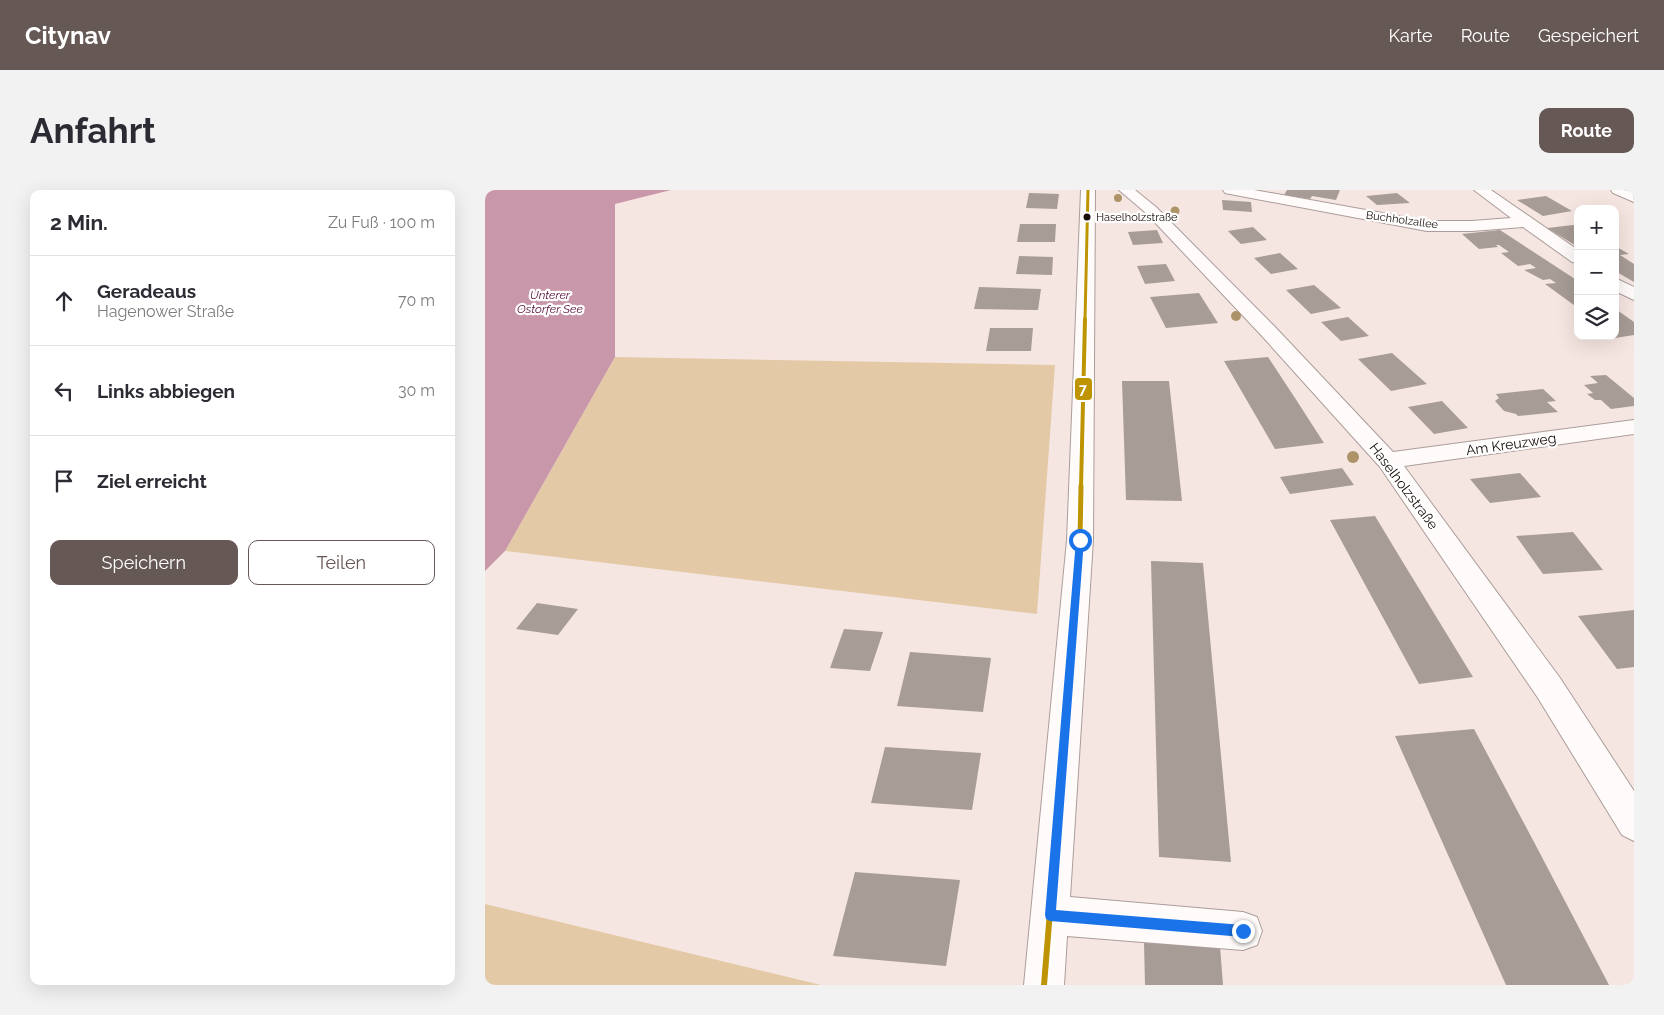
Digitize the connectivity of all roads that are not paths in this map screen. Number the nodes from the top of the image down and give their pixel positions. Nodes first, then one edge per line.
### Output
1 (1089, 190) edge
2 (1125, 190) edge
3 (1230, 190) edge
4 (1481, 190) edge
5 (1618, 190) edge
6 (1634, 198) edge
7 (1524, 222) junction
8 (1574, 255) edge
9 (1619, 286) edge
10 (1634, 295) edge
11 (1634, 427) edge
12 (1388, 461) junction
13 (1634, 822) edge
14 (1050, 915) junction
15 (1243, 931) dead end
16 (1044, 985) edge

1 - 14 street
2 - 12 street, Haselholzstraße
3 - 7 street, Buchholzallee
4 - 7 street
5 - 6 street
7 - 8 street
9 - 10 street
11 - 12 street, Am Kreuzweg
12 - 13 street, Haselholzstraße
14 - 15 street
14 - 16 street

